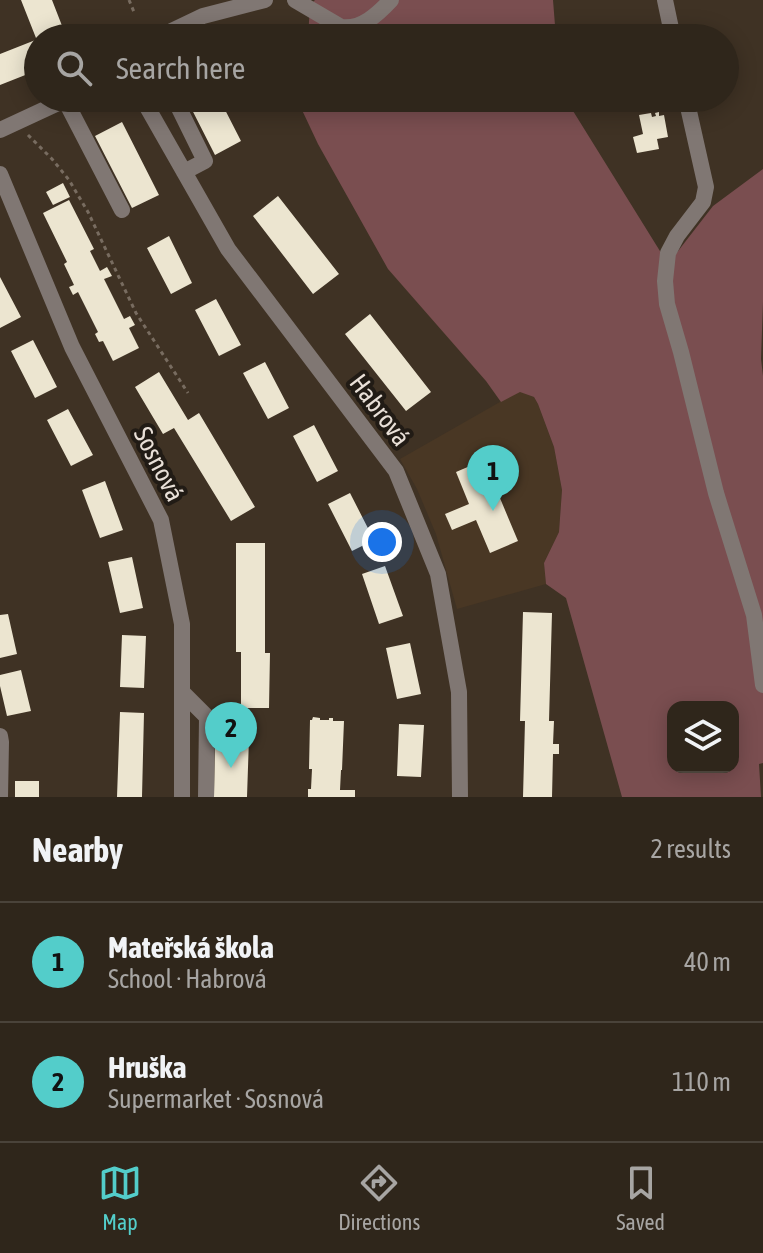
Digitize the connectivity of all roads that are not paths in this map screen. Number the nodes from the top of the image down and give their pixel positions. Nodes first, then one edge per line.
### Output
1 (265, 0) edge
2 (295, 0) edge
3 (376, 0) edge
4 (391, 0) edge
5 (665, 0) edge
6 (186, 24) edge
7 (336, 24) edge
8 (363, 24) joint
9 (670, 24) edge
10 (40, 112) edge
11 (73, 112) edge
12 (150, 112) edge
13 (181, 112) edge
14 (689, 112) edge
15 (0, 131) edge
16 (0, 145) edge
17 (184, 172) junction
18 (0, 174) edge
19 (122, 210) dead end
20 (763, 685) edge
21 (183, 693) junction
22 (0, 736) edge
23 (0, 797) edge
24 (182, 797) edge
25 (206, 797) edge
26 (460, 797) edge

1 - 6 street
2 - 7 street
3 - 8 street
4 - 8 street
5 - 9 street
10 - 15 street
11 - 19 street
12 - 17 street, Habrová
13 - 17 street
14 - 20 street
15 - 16 street
17 - 26 street, Habrová
18 - 21 street, Sosnová
21 - 24 street, Sosnová
21 - 25 street
22 - 23 street

